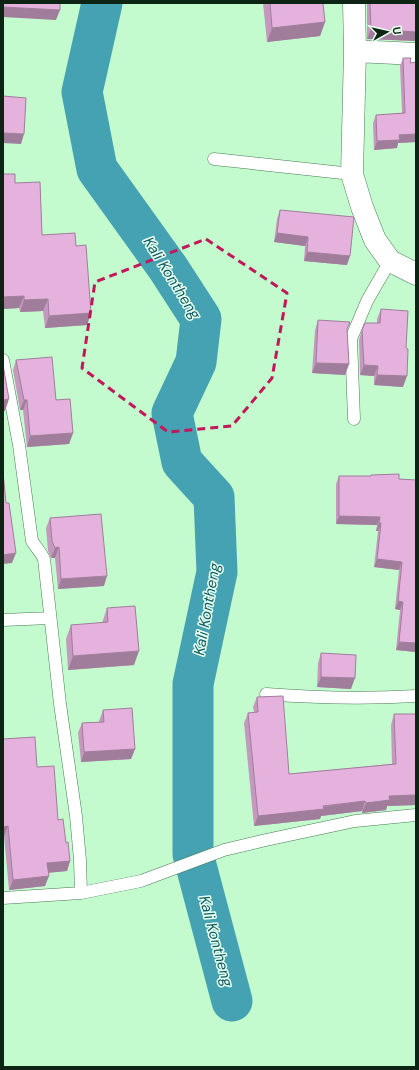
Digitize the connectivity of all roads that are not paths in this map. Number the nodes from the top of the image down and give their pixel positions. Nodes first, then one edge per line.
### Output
1 (354, 3) edge
2 (355, 51) junction
3 (416, 54) edge
4 (214, 159) dead end
5 (352, 174) junction
6 (390, 261) junction
7 (416, 274) edge
8 (3, 360) edge
9 (354, 419) dead end
10 (50, 618) junction
11 (3, 620) edge
12 (266, 694) dead end
13 (416, 696) edge
14 (416, 815) edge
15 (81, 893) junction
16 (3, 898) edge

1 - 2 street
2 - 3 street
2 - 5 street
4 - 5 lane
5 - 6 street
6 - 7 street
6 - 9 lane
8 - 10 lane
10 - 11 lane
10 - 15 lane
12 - 13 lane
14 - 15 lane
15 - 16 lane

